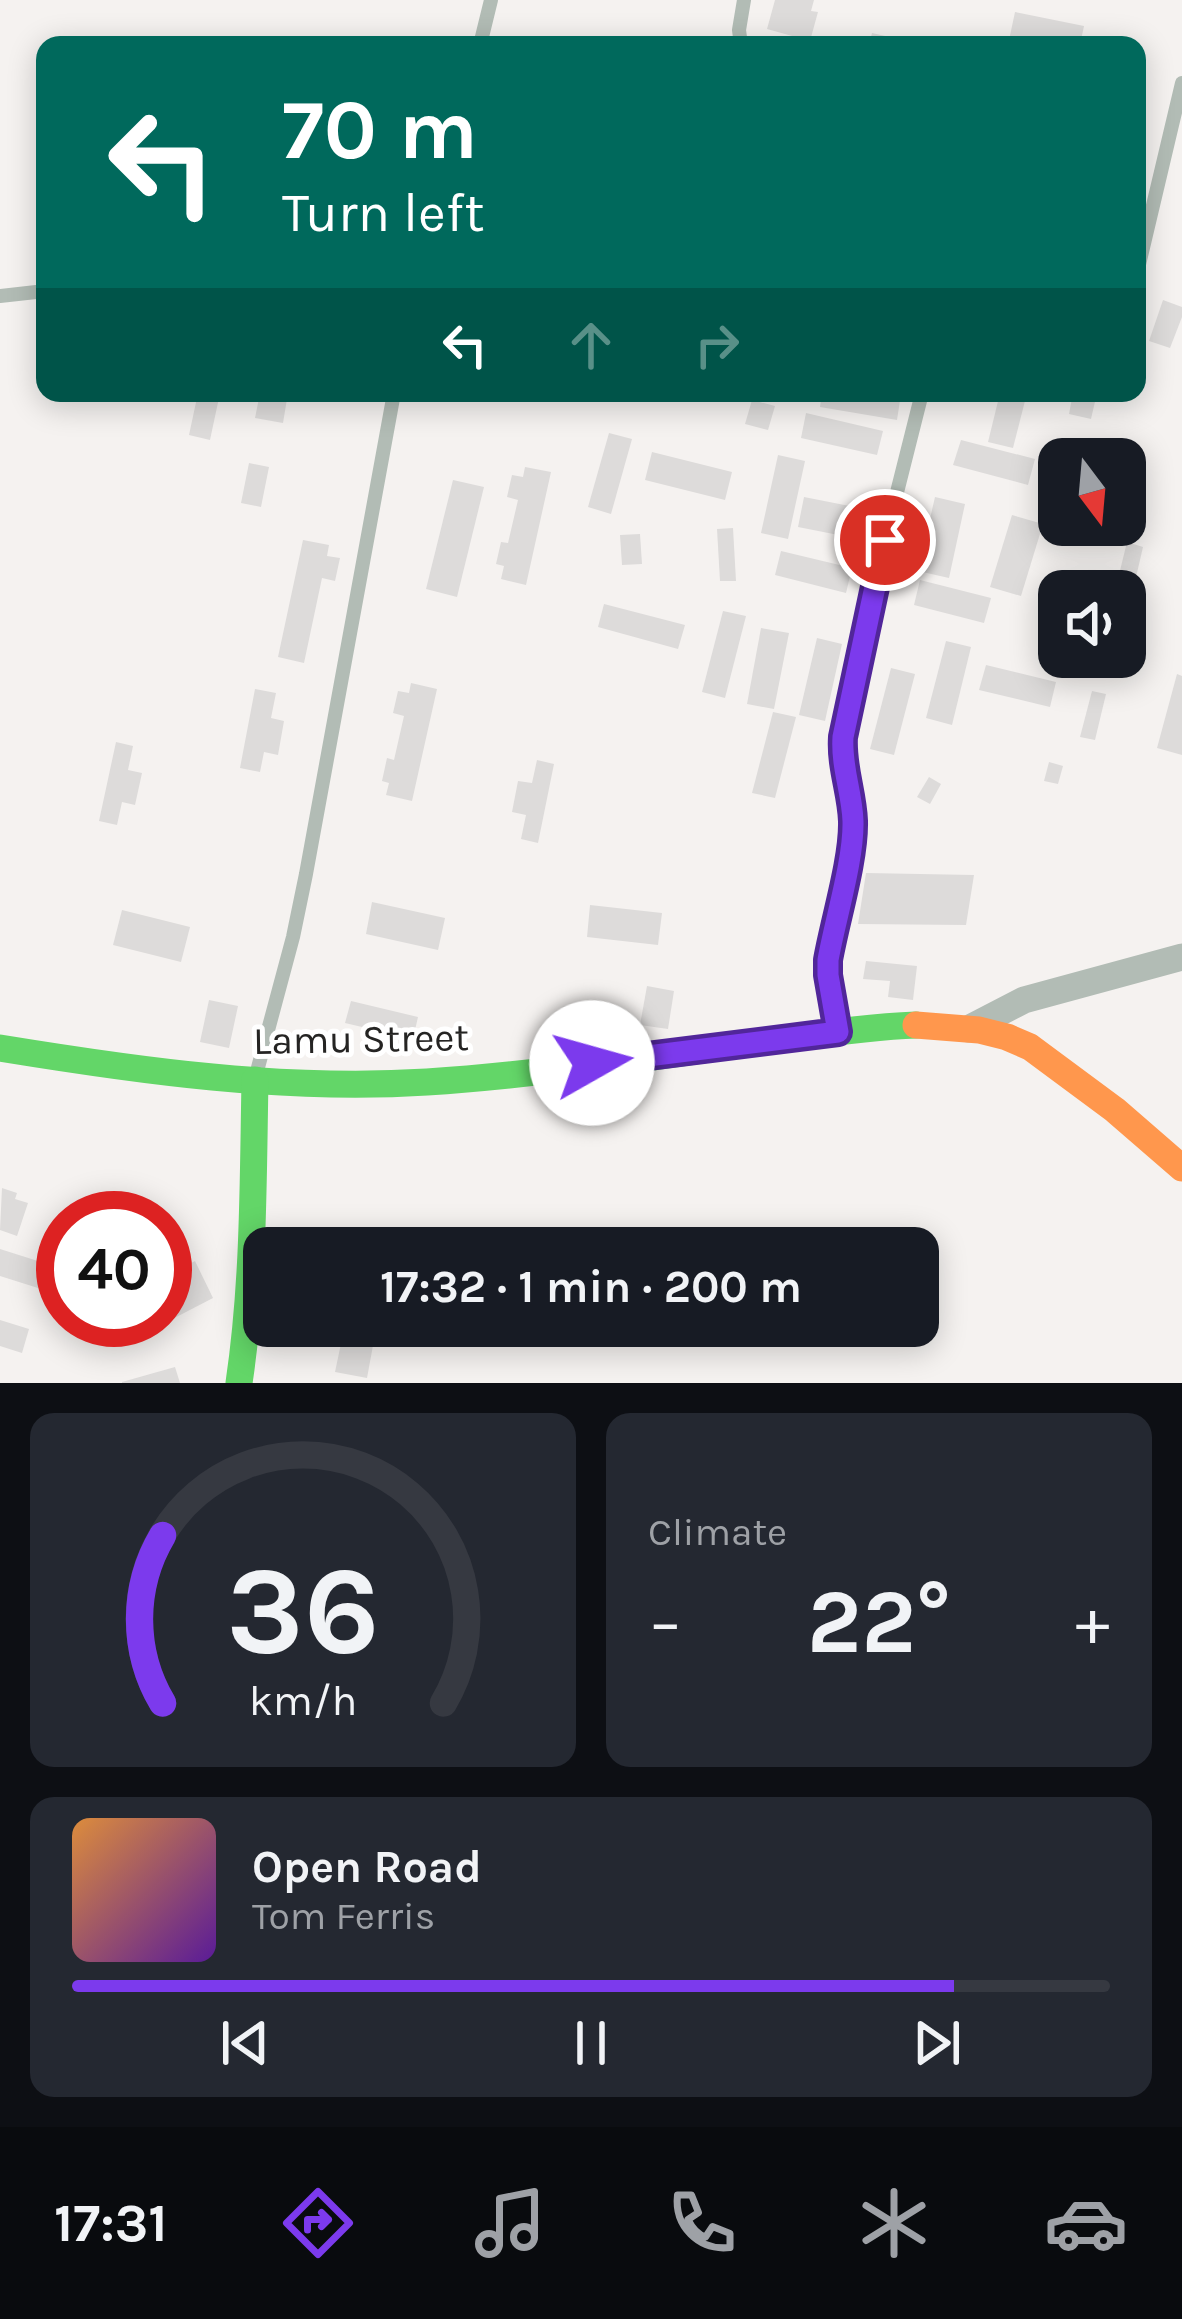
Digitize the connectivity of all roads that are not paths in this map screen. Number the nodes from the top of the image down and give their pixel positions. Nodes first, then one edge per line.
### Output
1 (491, 0) edge
2 (744, 0) edge
3 (482, 36) edge
4 (740, 36) edge
5 (1182, 83) edge
6 (1146, 235) edge
7 (36, 292) edge
8 (0, 296) edge
9 (392, 402) edge
10 (920, 402) edge
11 (1182, 957) edge
12 (968, 1029) junction
13 (838, 1032) junction
14 (0, 1048) edge
15 (255, 1080) junction
16 (1182, 1168) edge
17 (239, 1383) edge

1 - 3 lane
2 - 4 lane
5 - 6 lane
7 - 8 lane
9 - 15 lane
10 - 13 lane
11 - 12 street
12 - 13 street, Lamu Street
12 - 16 street, Lamu Street
13 - 15 street, Lamu Street
14 - 15 street, Lamu Street
15 - 17 street

